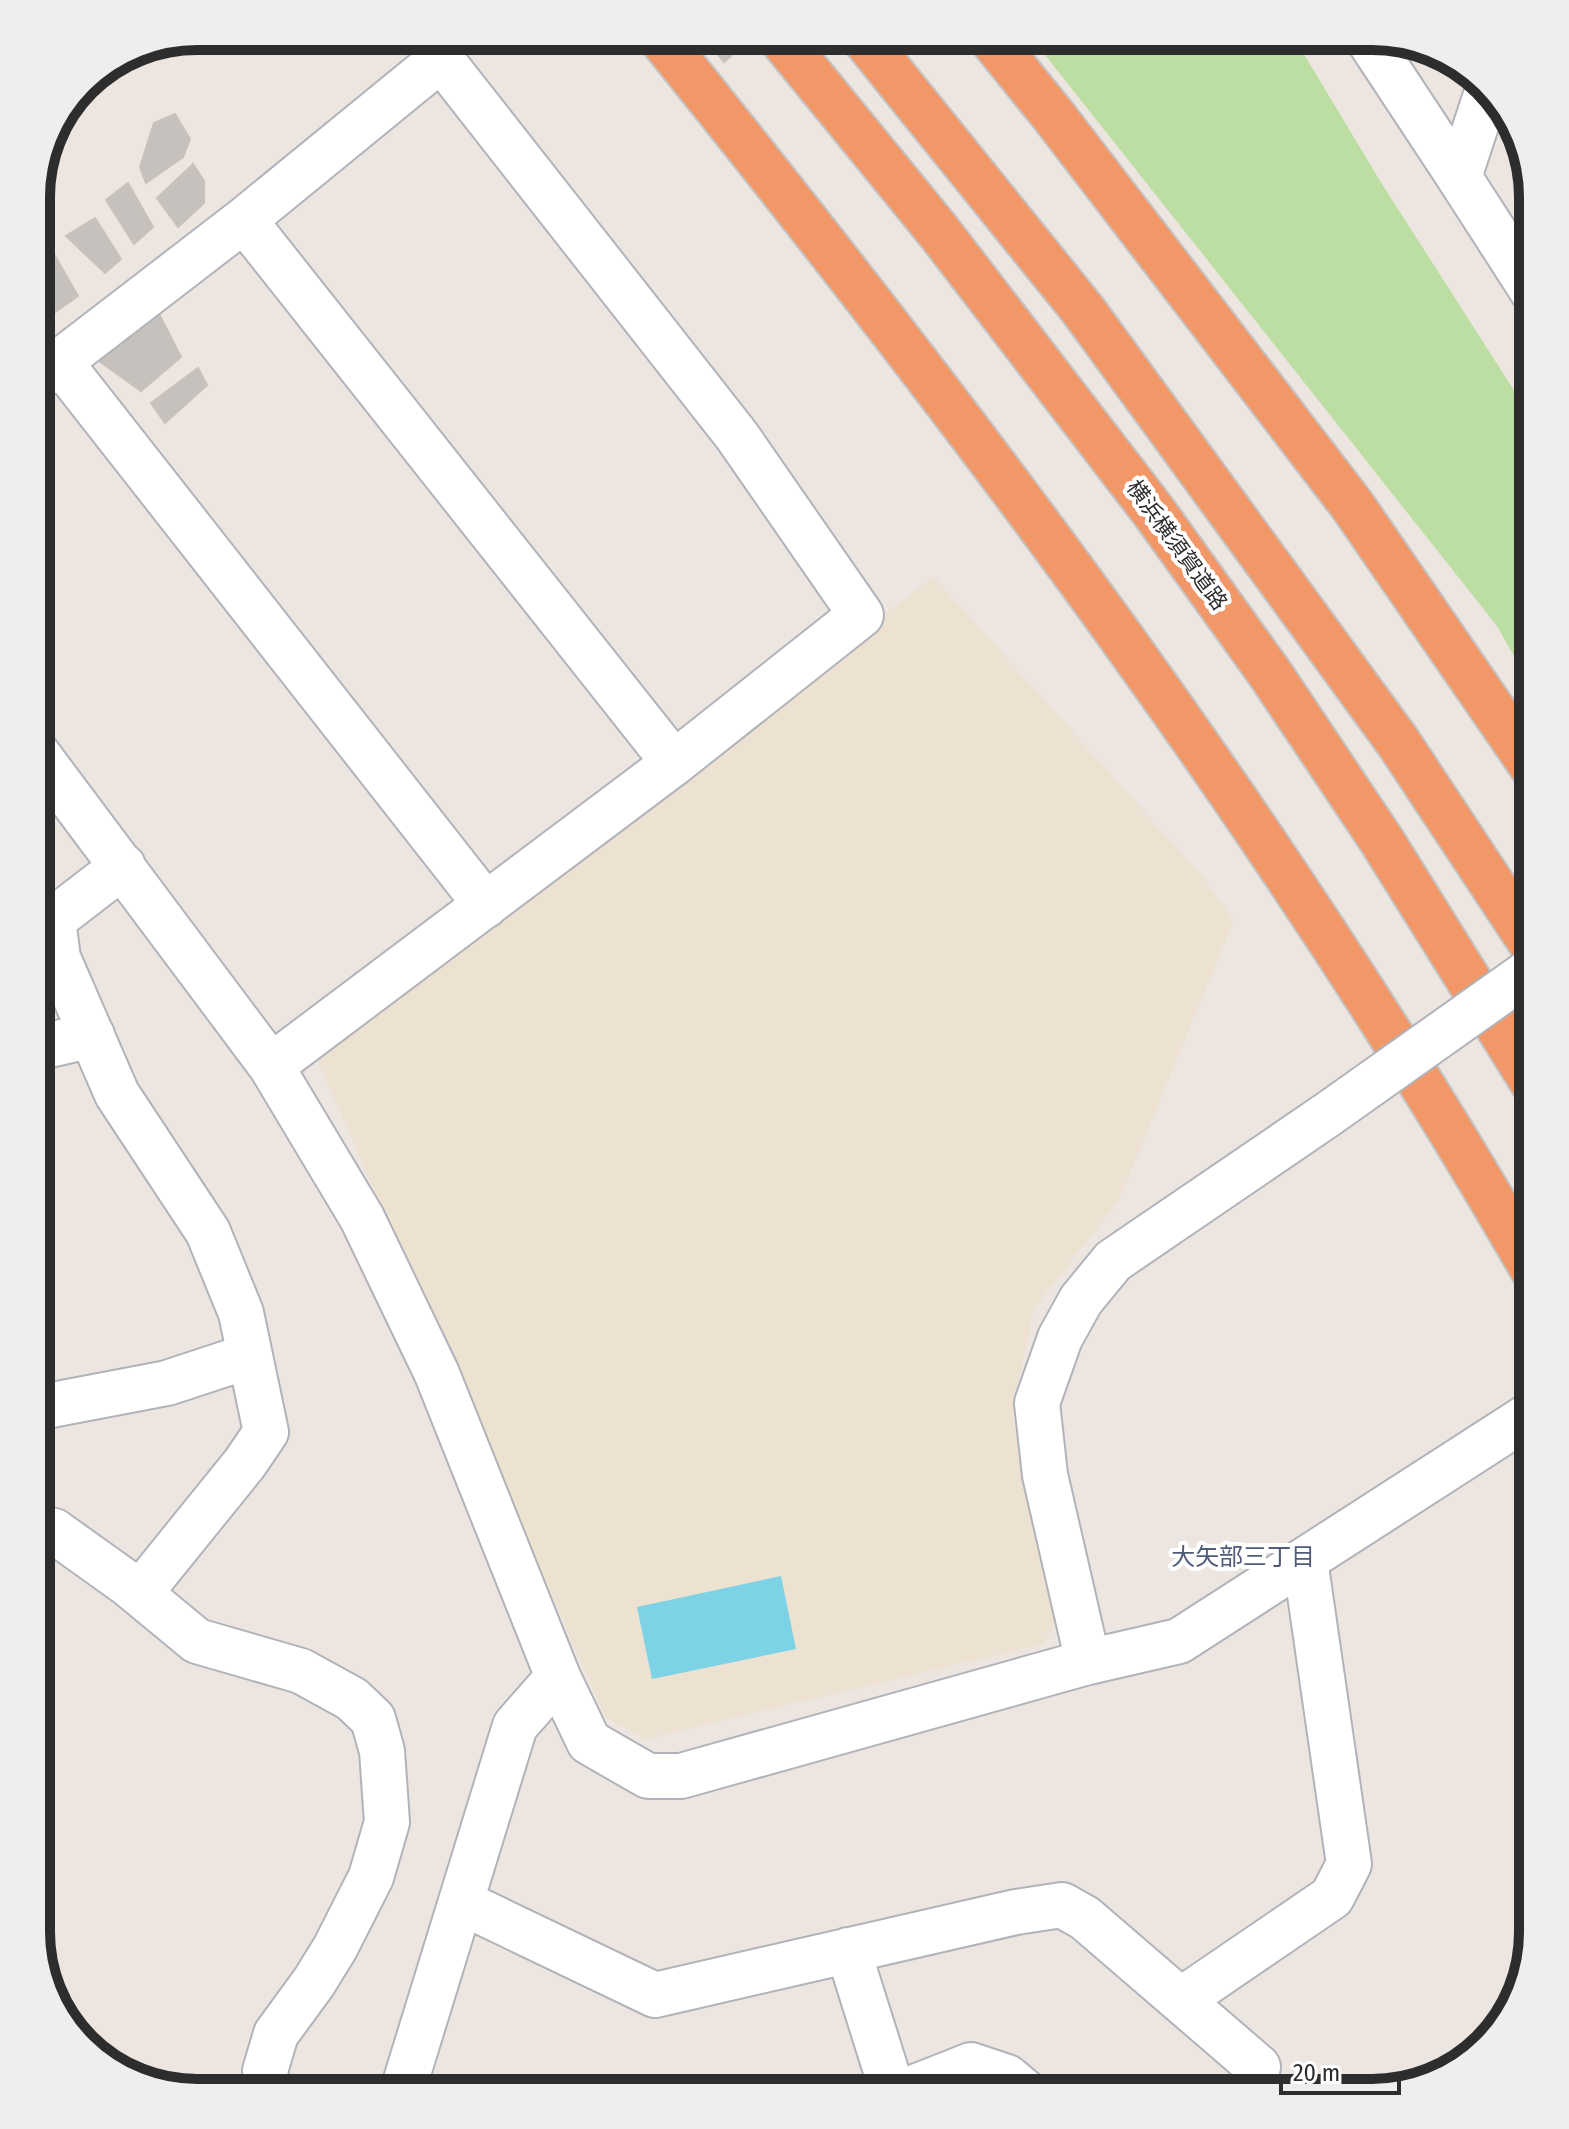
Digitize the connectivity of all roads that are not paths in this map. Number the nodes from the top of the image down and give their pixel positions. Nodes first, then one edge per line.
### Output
1 (670, 50) edge
2 (790, 50) edge
3 (873, 50) edge
4 (1000, 50) edge
5 (1375, 50) edge
6 (1484, 101) edge
7 (1459, 177) junction
8 (244, 220) junction
9 (1519, 270) edge
10 (50, 369) edge
11 (50, 373) edge
12 (1519, 748) edge
13 (674, 763) junction
14 (50, 770) edge
15 (123, 866) junction
16 (486, 905) junction
17 (1519, 925) edge
18 (1519, 979) edge
19 (92, 1035) junction
20 (50, 1045) edge
21 (1519, 1061) edge
22 (271, 1066) junction
23 (1519, 1246) edge
24 (249, 1356) junction
25 (50, 1405) edge
26 (1519, 1422) edge
27 (50, 1530) edge
28 (1305, 1560) junction
29 (140, 1593) junction
30 (1088, 1662) junction
31 (558, 1677) junction
32 (461, 1902) junction
33 (848, 1950) junction
34 (1181, 2000) junction
35 (1258, 2067) dead end
36 (266, 2079) edge
37 (406, 2079) edge
38 (889, 2079) edge
39 (936, 2079) edge
40 (1009, 2079) edge

1 - 23 highway
2 - 21 highway, 横浜横須賀道路
3 - 17 highway
4 - 12 highway
5 - 7 street
6 - 7 street
7 - 9 street
8 - 10 street
8 - 13 street
8 - 13 street
11 - 16 street
13 - 16 street
14 - 15 street
15 - 19 street
15 - 22 street
16 - 22 street
18 - 30 street, bridge
19 - 20 street
19 - 24 street
22 - 31 street
24 - 25 street
24 - 29 street
26 - 28 street
27 - 29 street
28 - 30 street
28 - 34 street
29 - 36 street
30 - 31 street
31 - 32 street
32 - 33 street
32 - 37 street
33 - 34 street
33 - 38 street
34 - 35 street
39 - 40 street

